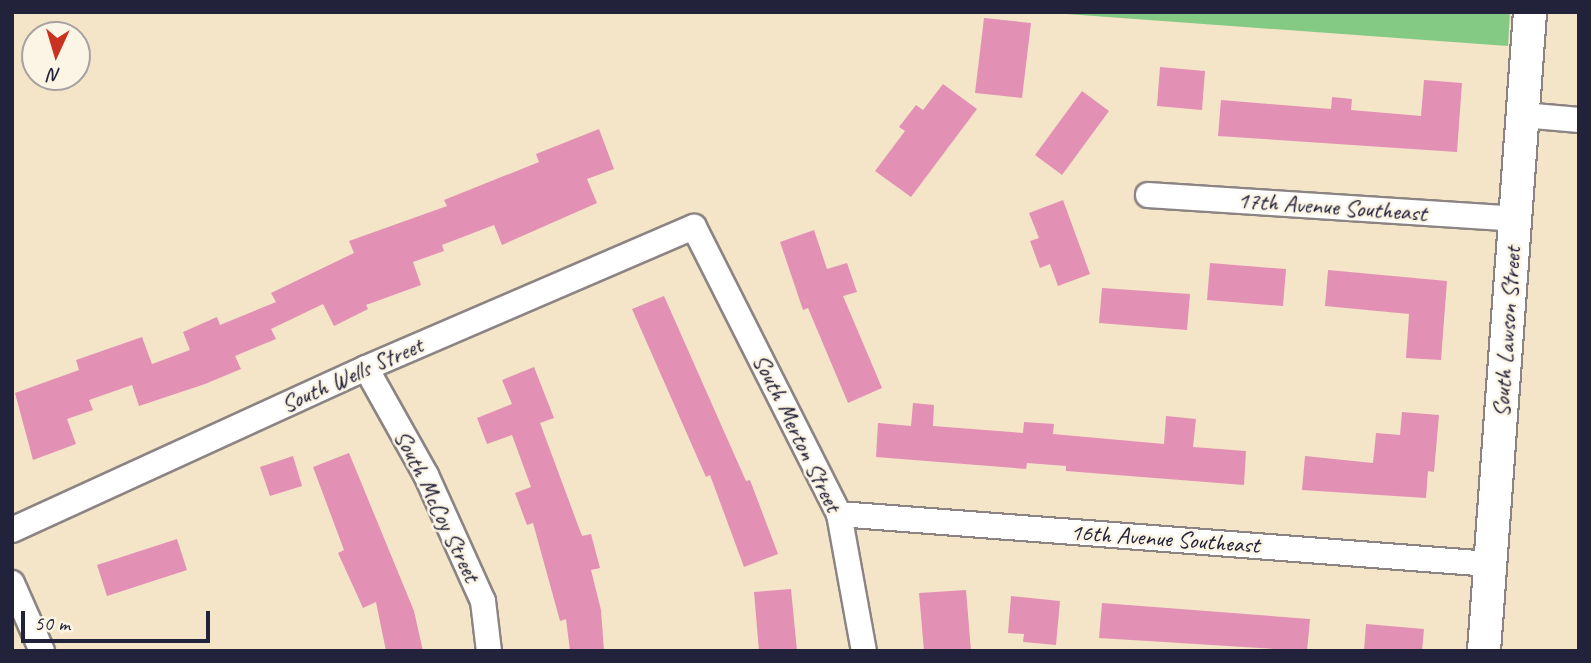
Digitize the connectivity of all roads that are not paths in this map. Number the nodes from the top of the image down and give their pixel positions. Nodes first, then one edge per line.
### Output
1 (1530, 12) edge
2 (1523, 115) junction
3 (1579, 120) edge
4 (1148, 195) dead end
5 (1515, 219) junction
6 (695, 227) joint
7 (366, 368) junction
8 (839, 514) junction
9 (12, 530) edge
10 (1490, 564) junction
11 (12, 583) edge
12 (42, 651) edge
13 (489, 651) edge
14 (864, 651) edge
15 (1484, 651) edge

1 - 2 street, South Lawson Street
2 - 3 street
2 - 5 street, South Lawson Street
4 - 5 street, 17th Avenue Southeast
5 - 10 street, South Lawson Street
6 - 7 street, South Wells Street
6 - 8 street, South Merton Street
7 - 9 street, South Wells Street
7 - 13 street, South McCoy Street
8 - 10 street, 16th Avenue Southeast
8 - 14 street, South Merton Street
10 - 15 street, South Lawson Street
11 - 12 street

